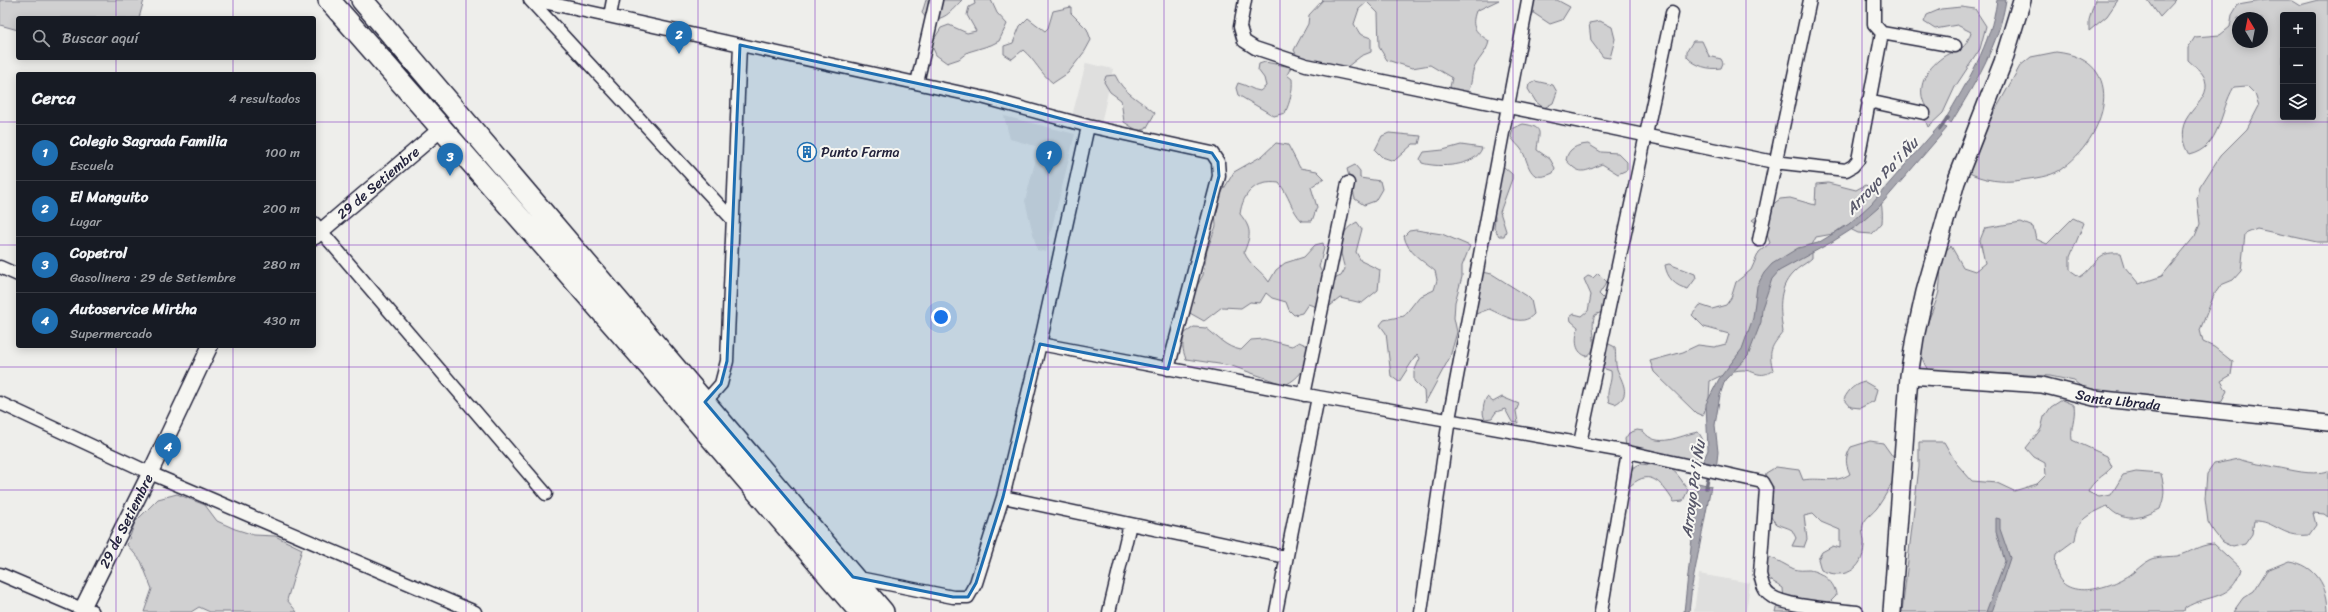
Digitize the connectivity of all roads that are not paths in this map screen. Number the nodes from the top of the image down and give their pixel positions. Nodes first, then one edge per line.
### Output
1 (329, 0) edge
2 (362, 0) edge
3 (530, 0) edge
4 (534, 0) edge
5 (613, 0) edge
6 (936, 0) edge
7 (1245, 0) edge
8 (1528, 0) edge
9 (1810, 0) edge
10 (1874, 0) edge
11 (2022, 0) edge
12 (1672, 14) dead end
13 (610, 16) junction
14 (1882, 33) junction
15 (740, 45) junction
16 (1955, 46) dead end
17 (917, 83) junction
18 (1868, 101) junction
19 (1507, 106) junction
20 (460, 113) junction
21 (1924, 113) dead end
22 (1088, 126) junction
23 (441, 129) junction
24 (1646, 136) junction
25 (1774, 162) junction
26 (1348, 183) dead end
27 (732, 219) junction
28 (316, 230) edge
29 (1759, 240) dead end
30 (0, 268) edge
31 (16, 274) edge
32 (1040, 344) junction
33 (205, 348) edge
34 (1168, 369) junction
35 (1909, 376) junction
36 (1304, 395) junction
37 (1318, 397) junction
38 (705, 402) junction
39 (0, 403) edge
40 (1449, 419) junction
41 (2328, 423) edge
42 (1580, 443) junction
43 (1628, 452) junction
44 (150, 473) junction
45 (546, 494) dead end
46 (1003, 497) junction
47 (1130, 524) junction
48 (1286, 557) junction
49 (0, 574) edge
50 (853, 577) junction
51 (86, 610) edge
52 (476, 612) edge
53 (860, 612) edge
54 (883, 612) edge
55 (1109, 612) edge
56 (1276, 612) edge
57 (1421, 612) edge
58 (1600, 612) edge
59 (1857, 612) edge
60 (1892, 612) edge

1 - 23 highway
2 - 20 highway
3 - 27 street
4 - 13 street
5 - 13 street
6 - 17 street
7 - 19 street
8 - 19 street
9 - 25 street
10 - 14 street
11 - 35 main road
12 - 24 street
13 - 15 street
14 - 16 street
14 - 18 street
15 - 17 street
15 - 27 street
17 - 22 street
18 - 21 street
18 - 25 street
19 - 24 street
19 - 40 street
20 - 23 street, 29 de Setiembre
20 - 38 highway
22 - 32 street
22 - 34 street
23 - 28 street, 29 de Setiembre
23 - 53 highway
24 - 25 street
24 - 42 street
25 - 29 street
26 - 36 street
27 - 38 street
28 - 45 street
30 - 31 street
32 - 34 street
32 - 46 street
33 - 44 street, 29 de Setiembre
34 - 36 street
35 - 41 street, Santa Librada
35 - 60 main road
36 - 37 street
37 - 40 street
37 - 48 street
38 - 50 highway
39 - 44 street
40 - 42 street
40 - 57 street
42 - 43 street
43 - 58 street
43 - 59 street
44 - 51 street, 29 de Setiembre
44 - 52 street
46 - 47 street
46 - 50 street
47 - 48 street
47 - 55 street
48 - 56 street
49 - 51 street
50 - 54 highway

